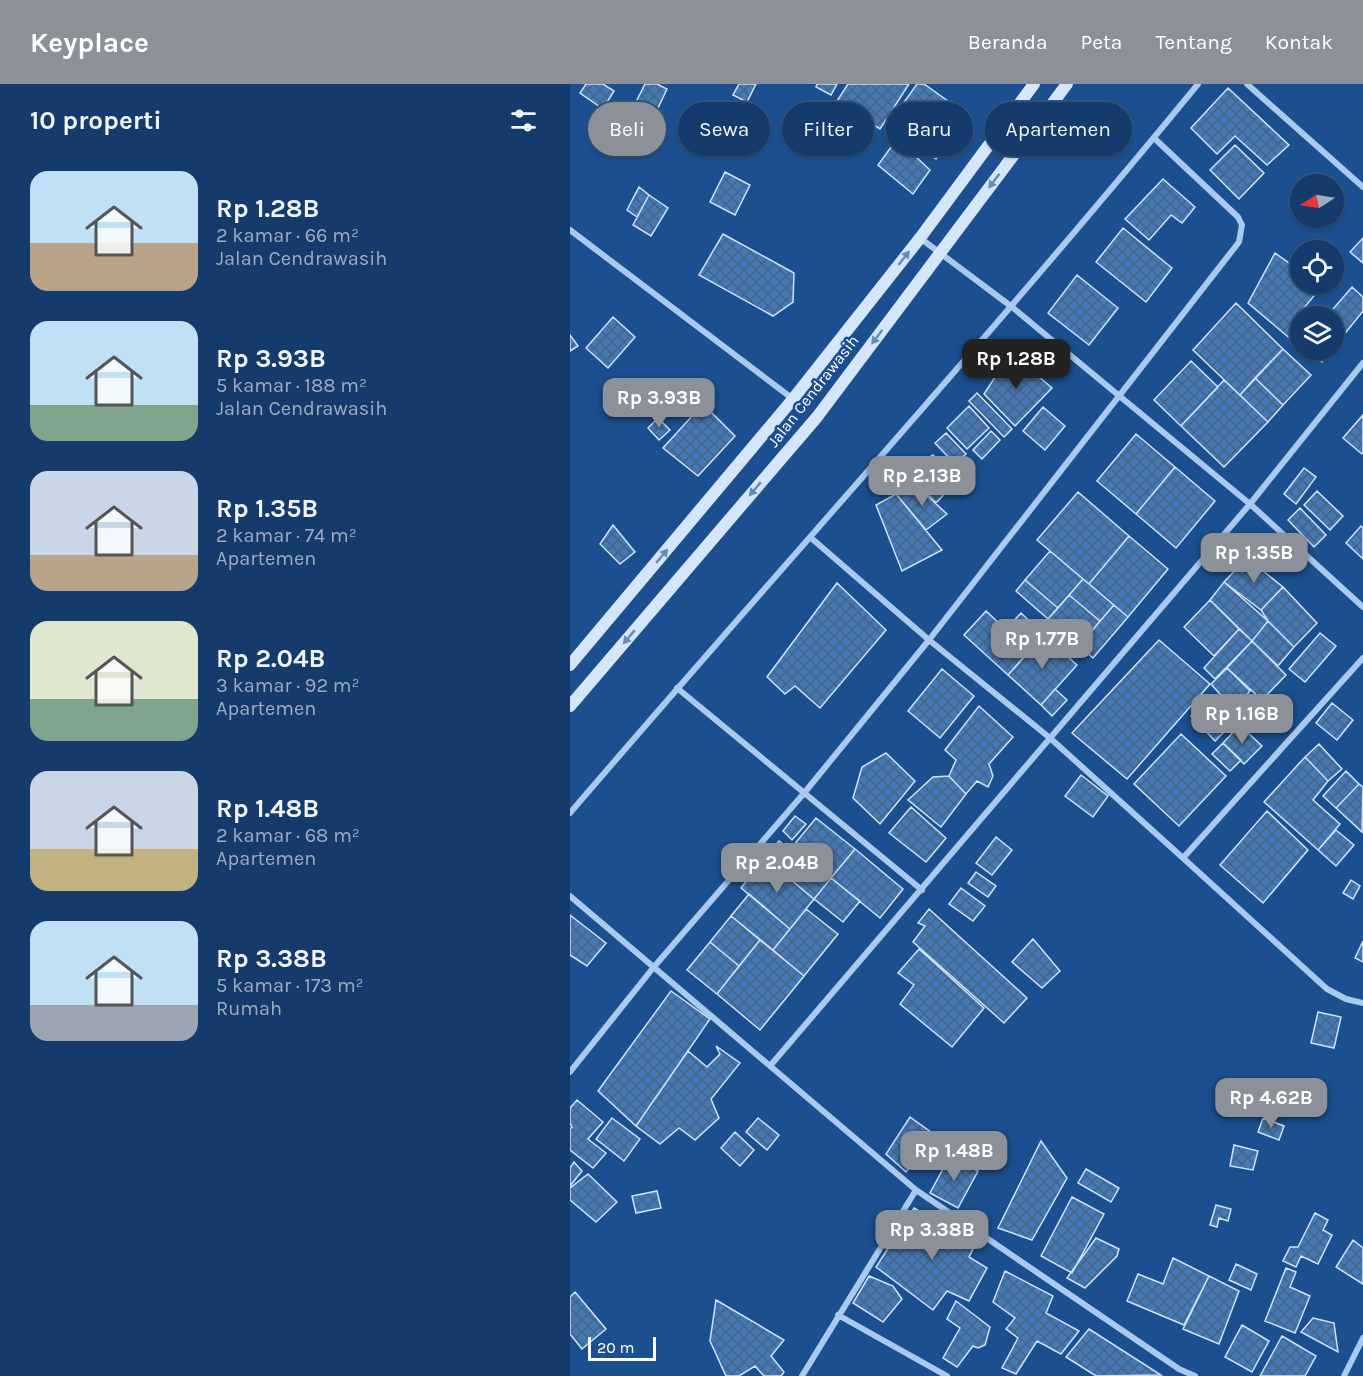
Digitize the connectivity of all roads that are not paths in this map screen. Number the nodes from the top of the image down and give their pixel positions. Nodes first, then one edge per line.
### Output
1 (1034, 84) edge
2 (1067, 84) edge
3 (1198, 84) edge
4 (1247, 84) edge
5 (1154, 138) junction
6 (1363, 187) edge
7 (570, 230) edge
8 (920, 238) junction
9 (940, 253) junction
10 (1012, 307) junction
11 (1363, 363) edge
12 (1118, 396) junction
13 (793, 399) junction
14 (1250, 504) junction
15 (810, 537) junction
16 (1363, 607) edge
17 (929, 640) junction
18 (1363, 658) edge
19 (570, 665) edge
20 (677, 688) junction
21 (570, 706) edge
22 (1050, 738) junction
23 (806, 792) junction
24 (570, 813) edge
25 (1184, 858) junction
26 (922, 890) junction
27 (570, 896) edge
28 (653, 968) junction
29 (1363, 1003) edge
30 (770, 1066) junction
31 (570, 1072) edge
32 (916, 1190) junction
33 (838, 1315) junction
34 (1363, 1338) edge
35 (802, 1376) edge
36 (947, 1376) edge
37 (1195, 1376) edge
38 (1344, 1376) edge

1 - 8 main road, Jalan Cendrawasih
2 -> 9 main road, Jalan Cendrawasih
3 - 5 street
4 - 6 street
5 - 10 street
5 - 12 street
7 - 13 street
8 - 9 street
13 -> 8 main road, Jalan Cendrawasih
9 - 10 street
9 -> 21 main road, Jalan Cendrawasih
10 - 12 street
10 - 15 street
11 - 14 street
12 - 14 street
12 - 17 street
19 -> 13 main road, Jalan Cendrawasih
14 - 16 street
14 - 22 street
15 - 17 street
15 - 20 street
17 - 22 street
17 - 23 street
18 - 25 street
20 - 23 street
20 - 24 street
22 - 25 street
22 - 26 street
23 - 26 street
23 - 28 street
25 - 29 street
26 - 30 street
27 - 28 street
28 - 30 street
28 - 31 street
30 - 32 street
32 - 33 street
32 - 37 street
33 - 35 street
33 - 36 street
34 - 38 street

